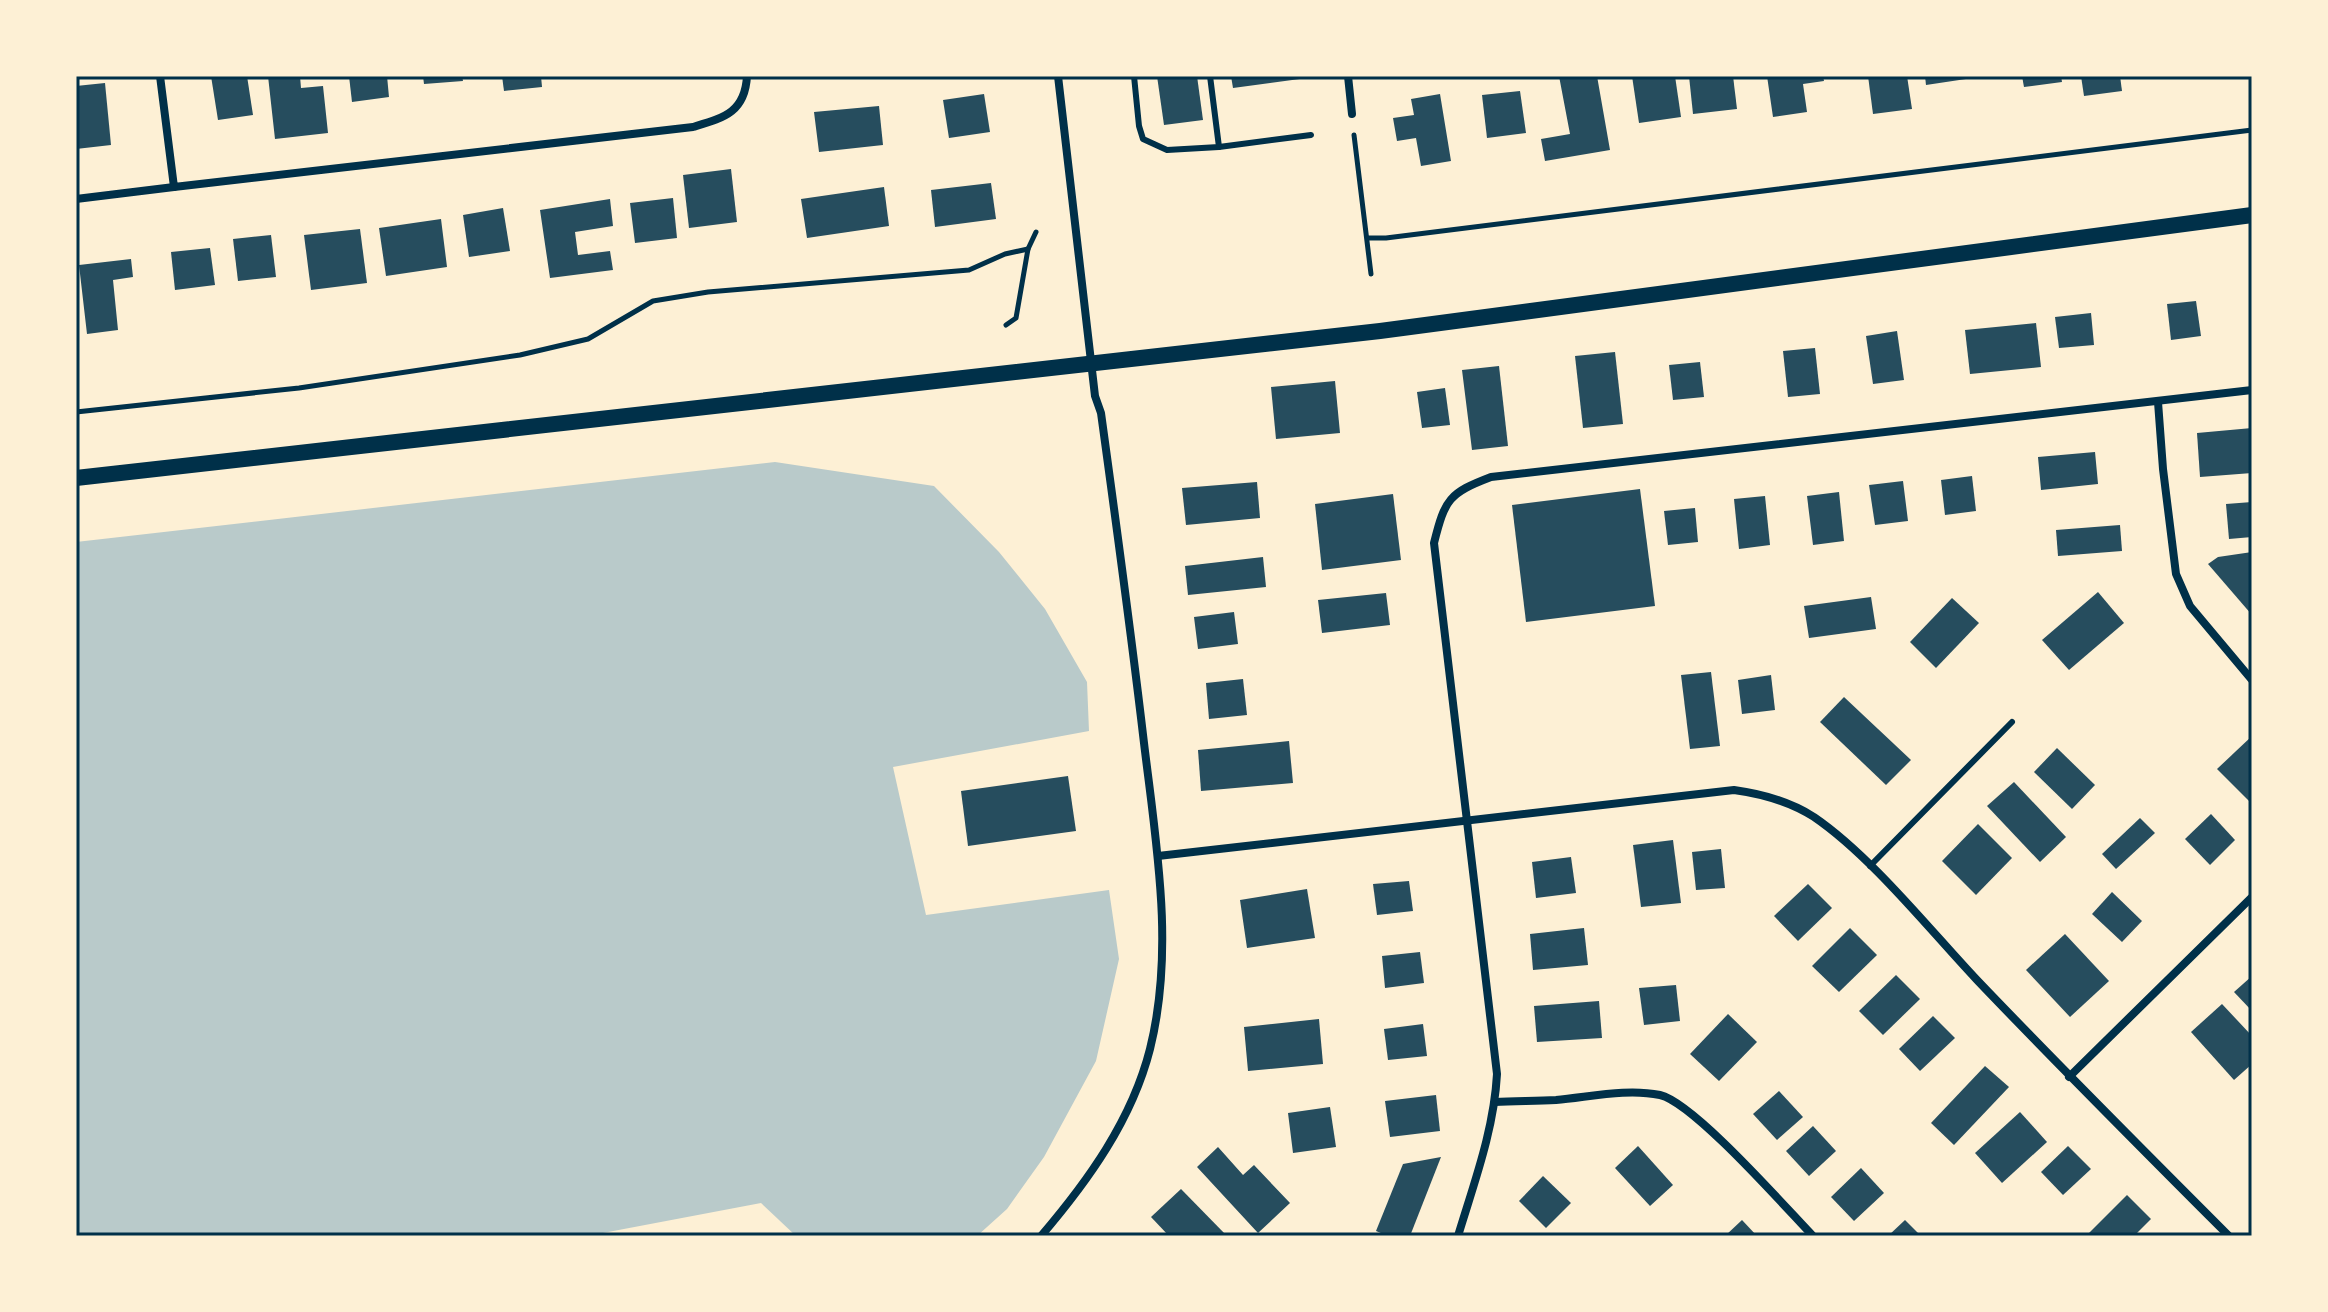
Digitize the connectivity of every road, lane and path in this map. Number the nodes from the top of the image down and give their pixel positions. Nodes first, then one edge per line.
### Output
1 (160, 76) edge
2 (747, 76) edge
3 (1058, 76) edge
4 (1134, 76) edge
5 (1210, 76) edge
6 (1348, 76) edge
7 (1352, 114) joint
8 (2252, 130) edge
9 (1311, 135) dead end
10 (1219, 147) junction
11 (174, 187) junction
12 (76, 199) edge
13 (2252, 215) edge
14 (1036, 232) dead end
15 (1368, 238) junction
16 (1028, 249) junction
17 (1371, 274) dead end
18 (1006, 325) dead end
19 (1091, 362) junction
20 (2252, 390) edge
21 (2158, 402) junction
22 (76, 412) edge
23 (76, 478) edge
24 (2252, 680) edge
25 (2012, 722) dead end
26 (1467, 821) junction
27 (1158, 856) junction
28 (1870, 866) junction
29 (2252, 897) edge
30 (2069, 1077) junction
31 (1495, 1102) junction
32 (1041, 1236) edge
33 (1458, 1236) edge
34 (1813, 1236) edge
35 (2229, 1236) edge

1 - 11 street
2 - 11 street
3 - 19 street
4 - 10 lane
5 - 10 lane
6 - 7 street
7 - 15 path
8 - 15 path
9 - 10 lane
11 - 12 street
13 - 19 main road
14 - 16 path
15 - 17 path
16 - 18 path
16 - 22 path
19 - 23 main road
19 - 27 street
20 - 21 street
21 - 24 street
21 - 26 street
25 - 28 lane
26 - 27 street
26 - 28 street
26 - 31 street
27 - 32 street
28 - 30 street
29 - 30 street
30 - 35 street
31 - 33 street
31 - 34 street

